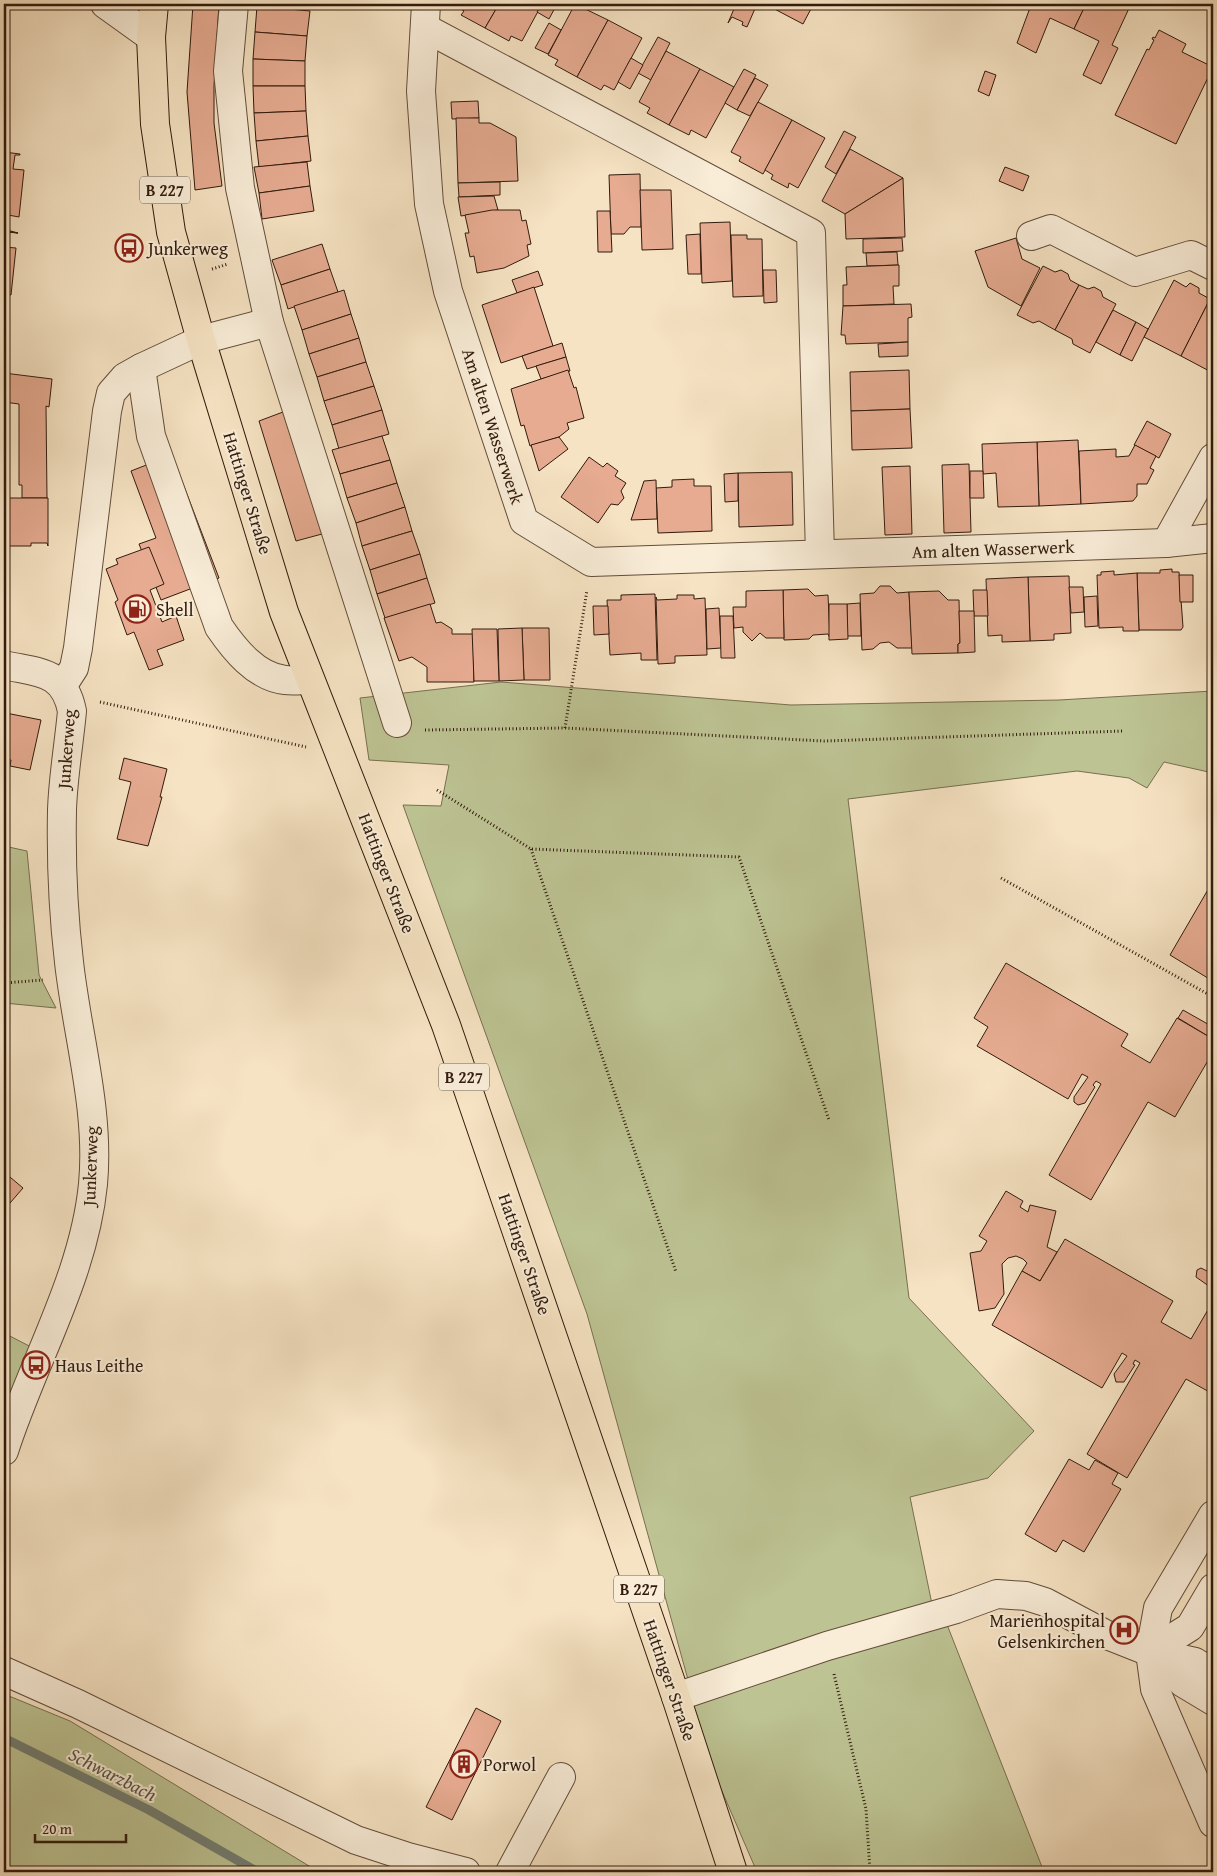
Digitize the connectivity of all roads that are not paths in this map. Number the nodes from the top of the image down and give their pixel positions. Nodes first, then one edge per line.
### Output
1 (106, 4) edge
2 (154, 4) edge
3 (234, 4) edge
4 (426, 16) edge
5 (151, 37) junction
6 (1031, 236) dead end
7 (1213, 266) edge
8 (269, 322) junction
9 (201, 340) junction
10 (141, 368) junction
11 (1213, 458) edge
12 (1213, 538) edge
13 (1166, 543) junction
14 (820, 554) junction
15 (4, 665) edge
16 (309, 680) junction
17 (63, 686) junction
18 (397, 723) road end
19 (4, 1451) edge
20 (1213, 1515) edge
21 (1213, 1588) edge
22 (1150, 1652) junction
23 (4, 1671) edge
24 (1213, 1672) edge
25 (676, 1697) junction
26 (1213, 1701) edge
27 (561, 1777) dead end
28 (1213, 1823) edge
29 (466, 1872) edge
30 (510, 1872) edge
31 (733, 1872) edge

1 - 5 street
2 - 5 main road, B 227
3 - 8 street
4 - 14 street, Am alten Wasserwerk
4 - 14 street, Am alten Wasserwerk
5 - 9 main road, B 227
6 - 7 street
8 - 9 street
8 - 18 street
9 - 10 street, Junkerweg
9 - 16 main road, Hattinger Straße / B 227
10 - 16 street
10 - 17 street, Junkerweg
11 - 13 street
12 - 13 street, Am alten Wasserwerk
13 - 14 street, Am alten Wasserwerk
15 - 17 street
16 - 25 main road, Hattinger Straße / B 227
17 - 19 street, Junkerweg
20 - 22 street
21 - 22 street
22 - 24 street
22 - 25 street
22 - 26 street
22 - 28 street
23 - 29 street
25 - 31 main road, Hattinger Straße / B 227
27 - 30 street

